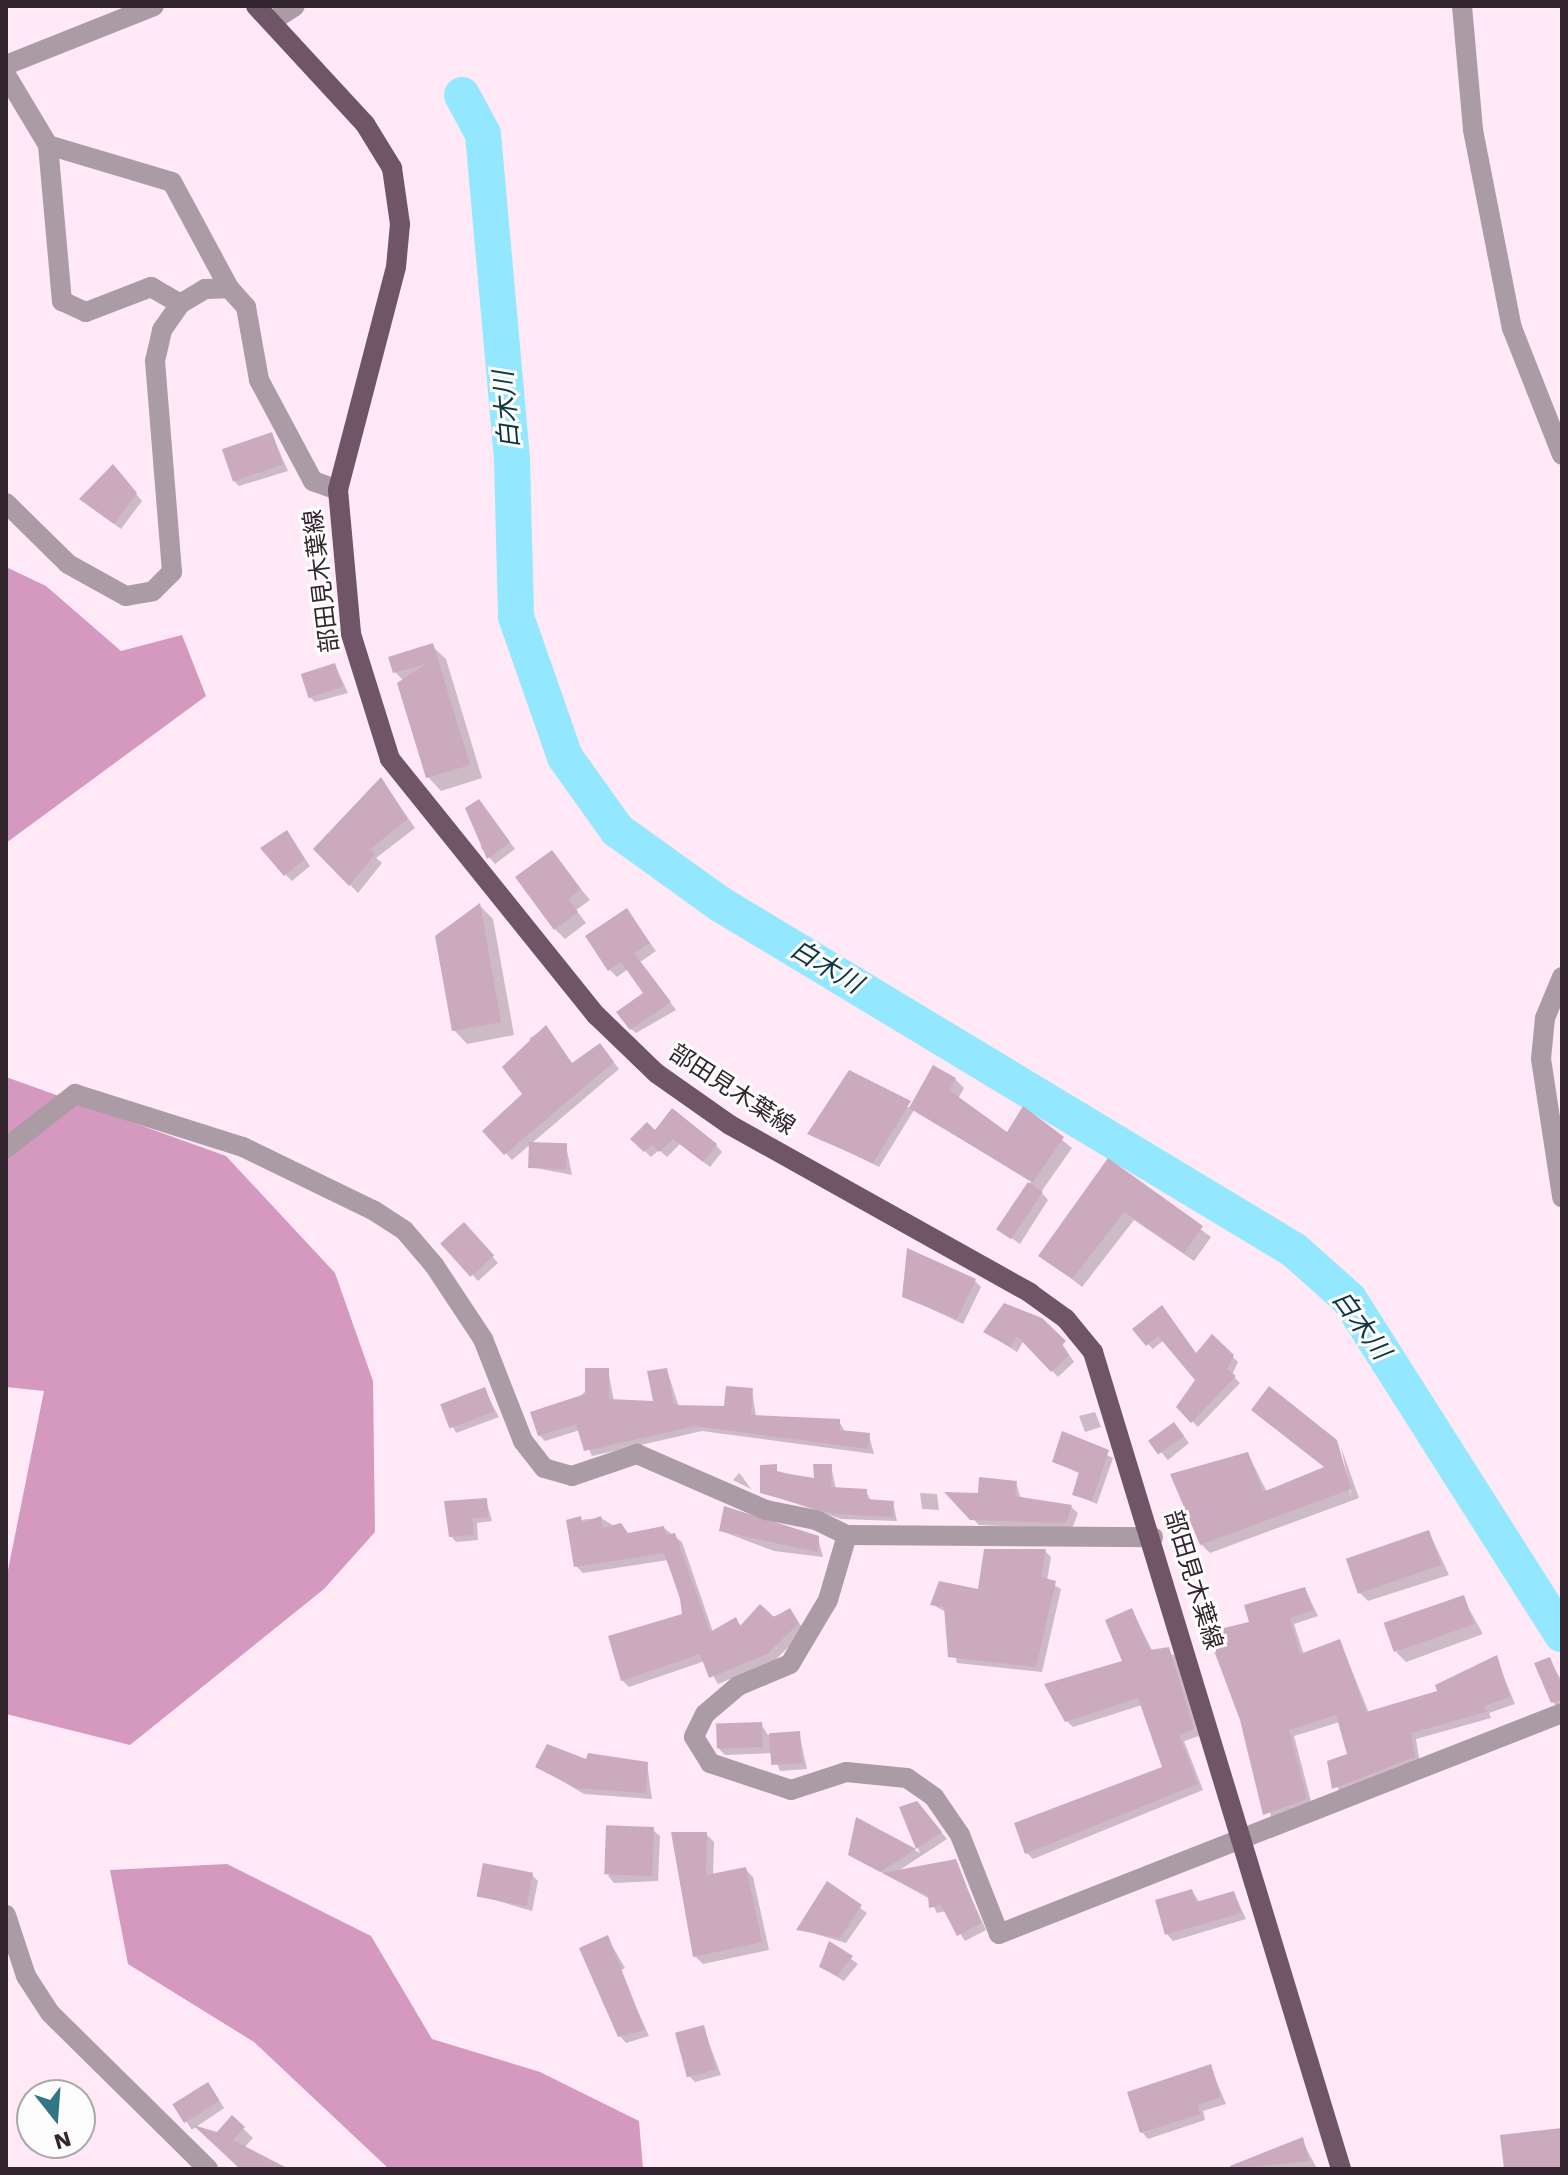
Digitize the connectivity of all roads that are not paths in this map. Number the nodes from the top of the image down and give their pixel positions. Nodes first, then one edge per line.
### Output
1 (154, 6) edge
2 (256, 6) edge
3 (295, 6) edge
4 (1462, 6) edge
5 (272, 21) junction
6 (6, 65) edge
7 (6, 75) edge
8 (48, 145) junction
9 (229, 288) junction
10 (180, 304) junction
11 (1558, 427) edge
12 (1562, 455) edge
13 (338, 490) junction
14 (6, 503) edge
15 (1562, 977) edge
16 (6, 1148) edge
17 (1562, 1197) edge
18 (847, 1535) junction
19 (1153, 1537) junction
20 (1562, 1713) edge
21 (1242, 1835) junction
22 (6, 1915) edge
23 (208, 2169) edge
24 (1341, 2169) edge

1 - 6 street
2 - 5 main road, 部田見木葉線
3 - 5 street
4 - 11 street
5 - 13 main road, 部田見木葉線
7 - 8 street
8 - 9 street
8 - 10 street
9 - 10 street
9 - 13 street
10 - 14 street
11 - 12 street
13 - 19 main road, 部田見木葉線
15 - 17 street
16 - 18 street
18 - 19 street
18 - 21 street
19 - 21 main road, 部田見木葉線
20 - 21 street
21 - 24 main road, 部田見木葉線
22 - 23 street

